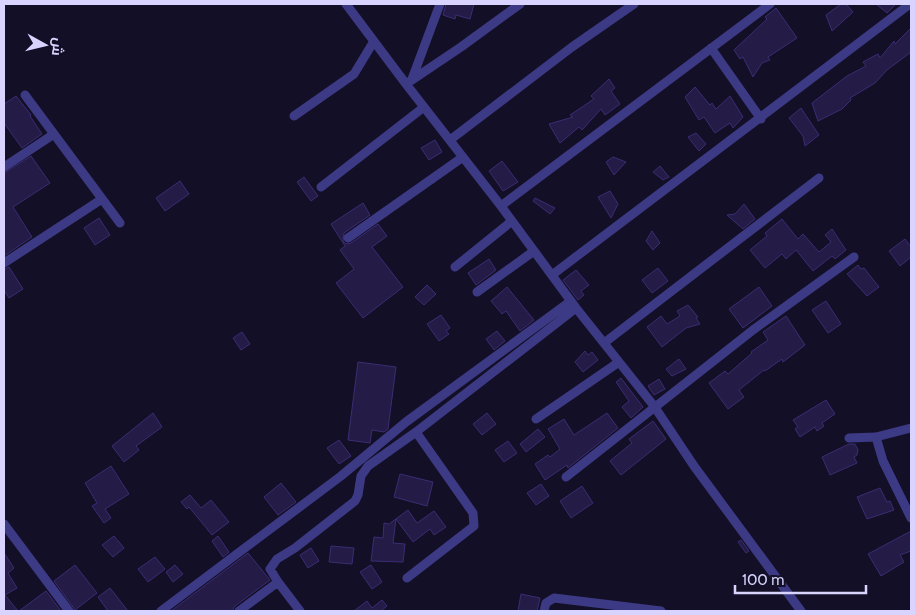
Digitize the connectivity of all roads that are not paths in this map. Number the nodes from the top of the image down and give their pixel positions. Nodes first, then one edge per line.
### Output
1 (346, 4) edge
2 (440, 4) edge
3 (520, 4) edge
4 (634, 4) edge
5 (770, 4) edge
6 (910, 4) edge
7 (374, 41) junction
8 (711, 48) junction
9 (409, 81) junction
10 (25, 95) dead end
11 (424, 108) junction
12 (294, 116) dead end
13 (760, 119) junction
14 (54, 134) junction
15 (450, 140) junction
16 (463, 156) junction
17 (4, 167) edge
18 (819, 178) dead end
19 (321, 187) dead end
20 (102, 199) junction
21 (501, 206) junction
22 (512, 221) junction
23 (120, 223) dead end
24 (348, 238) dead end
25 (534, 251) junction
26 (854, 256) dead end
27 (4, 263) edge
28 (455, 267) dead end
29 (552, 275) junction
30 (477, 292) dead end
31 (573, 305) junction
32 (604, 343) junction
33 (619, 362) junction
34 (654, 406) junction
35 (536, 419) dead end
36 (911, 428) edge
37 (416, 432) junction
38 (876, 437) junction
39 (849, 438) dead end
40 (566, 477) dead end
41 (911, 518) edge
42 (4, 524) edge
43 (407, 578) dead end
44 (278, 582) junction
45 (69, 611) edge
46 (162, 611) edge
47 (239, 611) edge
48 (300, 611) edge
49 (544, 611) edge
50 (661, 611) edge
51 (802, 611) edge

1 - 7 street
2 - 9 street
3 - 9 street
4 - 15 street
5 - 8 street
6 - 13 street
7 - 9 street
7 - 12 street
8 - 13 street
8 - 21 street
9 - 11 street
10 - 14 street
11 - 15 street
11 - 19 street
13 - 29 street
14 - 17 street
14 - 20 street
15 - 16 street
16 - 21 street
16 - 24 street
18 - 32 street
20 - 23 street
20 - 27 street
21 - 22 street
22 - 25 street
22 - 28 street
25 - 29 street
25 - 30 street
26 - 34 street
29 - 31 street
31 - 32 street
31 - 37 street
31 - 46 street
32 - 33 street
33 - 34 street
33 - 35 street
34 - 40 street
34 - 51 street
36 - 38 street
37 - 43 street
37 - 44 street
38 - 39 street
38 - 41 street
42 - 45 street
44 - 47 street
44 - 48 street
49 - 50 street

